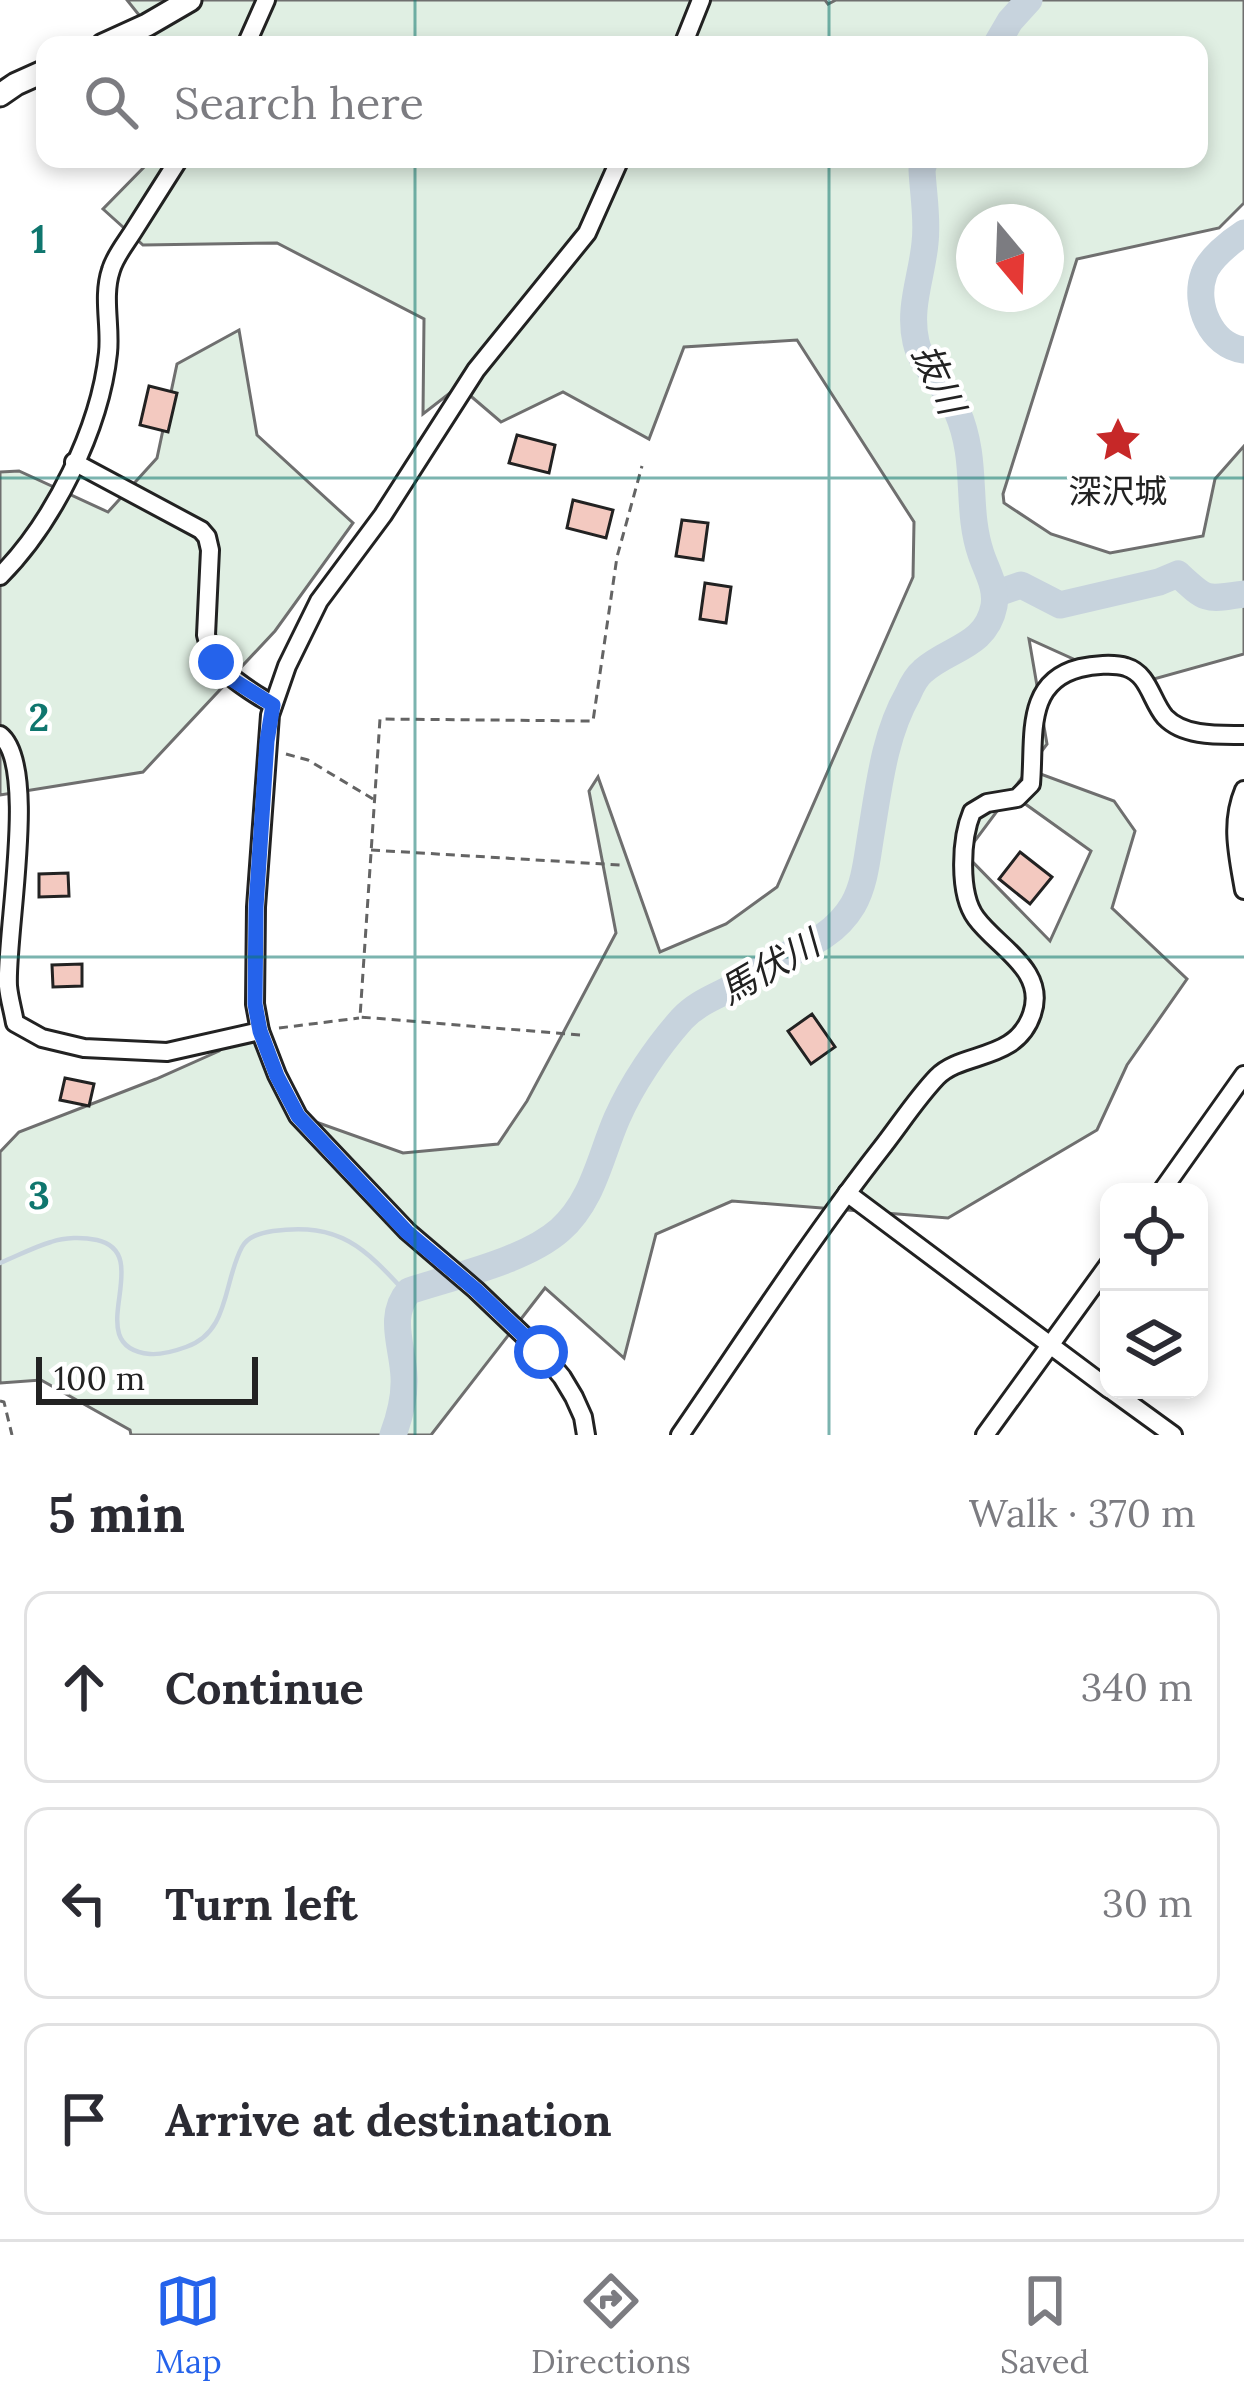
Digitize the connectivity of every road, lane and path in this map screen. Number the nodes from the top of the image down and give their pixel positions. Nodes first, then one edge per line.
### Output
1 (190, 0) edge
2 (266, 0) edge
3 (701, 0) edge
4 (124, 36) edge
5 (250, 36) edge
6 (686, 36) edge
7 (36, 75) edge
8 (0, 95) edge
9 (173, 168) edge
10 (616, 168) edge
11 (74, 463) junction
12 (642, 466) dead end
13 (0, 576) edge
14 (273, 705) junction
15 (1244, 735) edge
16 (0, 736) edge
17 (267, 749) junction
18 (1244, 790) edge
19 (374, 800) junction
20 (371, 850) junction
21 (620, 865) dead end
22 (1244, 890) edge
23 (360, 1017) junction
24 (260, 1031) junction
25 (580, 1035) dead end
26 (1244, 1075) edge
27 (1167, 1183) edge
28 (847, 1192) junction
29 (1100, 1277) edge
30 (1050, 1346) junction
31 (1100, 1382) edge
32 (1124, 1399) edge
33 (0, 1401) edge
34 (686, 1433) edge
35 (12, 1435) edge
36 (586, 1435) edge
37 (985, 1435) edge
38 (1174, 1435) edge

1 - 4 main road
2 - 5 street
3 - 6 street
7 - 8 main road
9 - 11 street
10 - 14 street
11 - 13 street
11 - 14 street
12 - 19 path
14 - 17 street
15 - 28 street
16 - 24 street
17 - 19 path
17 - 24 street
18 - 22 street
19 - 20 path
20 - 21 path
20 - 23 path
23 - 24 path
23 - 25 path
24 - 36 street
26 - 27 street
28 - 30 street
28 - 34 street
29 - 30 street
30 - 31 street
30 - 37 street
32 - 38 street
33 - 35 path

